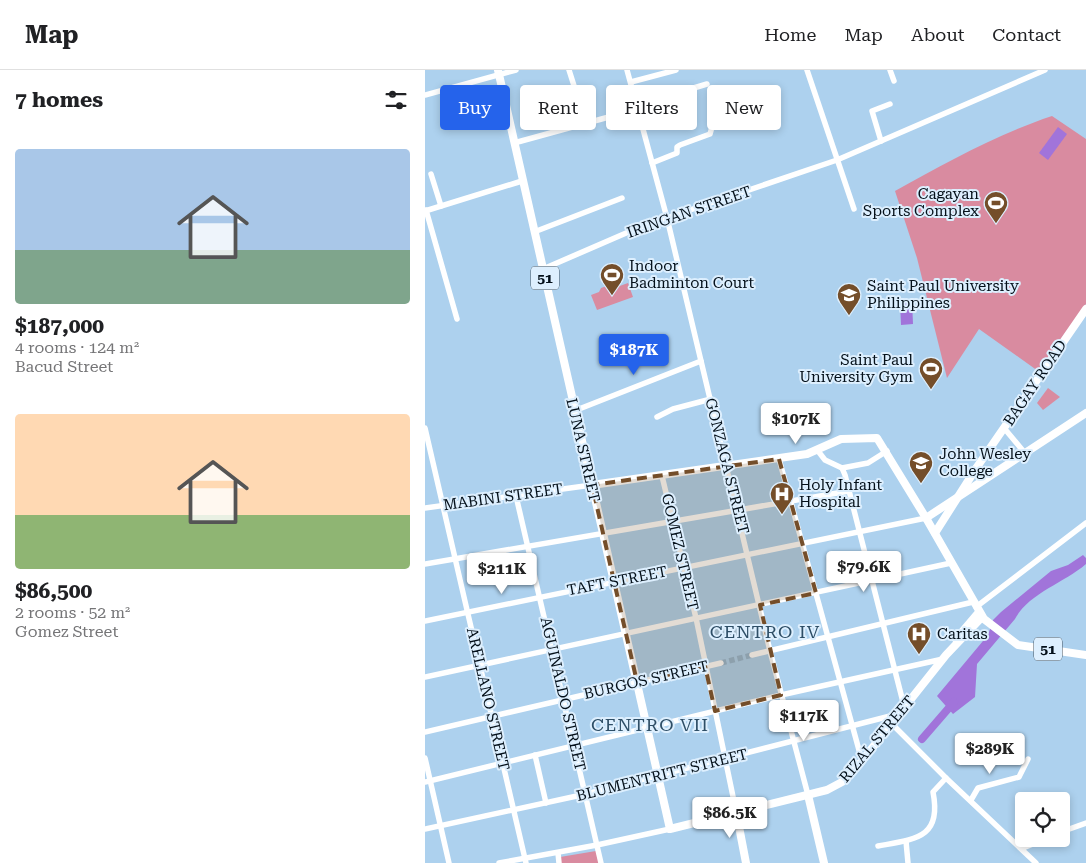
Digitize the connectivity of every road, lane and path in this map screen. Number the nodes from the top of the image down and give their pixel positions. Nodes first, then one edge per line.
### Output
1 (517, 70) edge
2 (569, 70) edge
3 (627, 70) edge
4 (676, 70) edge
5 (807, 70) edge
6 (890, 70) edge
7 (1029, 70) edge
8 (1045, 70) edge
9 (498, 72) edge
10 (1032, 77) junction
11 (894, 80) dead end
12 (631, 82) junction
13 (707, 84) dead end
14 (574, 85) edge
15 (632, 85) edge
16 (697, 87) edge
17 (425, 95) edge
18 (890, 104) dead end
19 (606, 116) edge
20 (643, 130) edge
21 (711, 130) edge
22 (881, 141) junction
23 (514, 143) junction
24 (837, 160) junction
25 (652, 163) junction
26 (431, 174) dead end
27 (522, 181) junction
28 (622, 198) dead end
29 (441, 206) junction
30 (854, 209) dead end
31 (425, 210) edge
32 (667, 218) junction
33 (534, 232) junction
34 (543, 269) junction
35 (1086, 309) edge
36 (457, 319) dead end
37 (701, 361) junction
38 (711, 399) junction
39 (574, 411) junction
40 (1086, 413) edge
41 (657, 416) dead end
42 (425, 428) edge
43 (1004, 428) junction
44 (818, 451) junction
45 (887, 451) junction
46 (1024, 452) junction
47 (779, 459) junction
48 (727, 467) junction
49 (842, 468) junction
50 (662, 476) junction
51 (592, 485) junction
52 (849, 491) junction
53 (959, 495) junction
54 (516, 496) junction
55 (790, 501) junction
56 (443, 505) junction
57 (425, 508) edge
58 (738, 510) junction
59 (926, 518) junction
60 (673, 522) junction
61 (1086, 523) edge
62 (860, 531) junction
63 (603, 533) junction
64 (935, 533) junction
65 (801, 543) junction
66 (529, 547) junction
67 (748, 555) junction
68 (456, 558) junction
69 (951, 563) junction
70 (425, 564) edge
71 (683, 568) junction
72 (613, 581) junction
73 (872, 581) junction
74 (816, 593) junction
75 (540, 598) junction
76 (760, 605) junction
77 (469, 612) junction
78 (979, 612) junction
79 (696, 618) junction
80 (425, 621) edge
81 (883, 623) junction
82 (626, 633) junction
83 (828, 637) junction
84 (1010, 639) junction
85 (553, 650) junction
86 (1086, 650) edge
87 (770, 651) junction
88 (1086, 655) edge
89 (752, 656) tunnel mouth
90 (945, 657) junction
91 (721, 662) tunnel mouth
92 (479, 666) junction
93 (705, 666) junction
94 (894, 669) junction
95 (425, 677) edge
96 (840, 681) junction
97 (637, 682) junction
98 (781, 695) junction
99 (563, 700) junction
100 (904, 706) junction
101 (715, 711) junction
102 (898, 714) junction
103 (490, 716) junction
104 (891, 723) junction
105 (647, 727) junction
106 (853, 728) junction
107 (425, 732) edge
108 (794, 742) junction
109 (574, 745) junction
110 (535, 755) junction
111 (425, 758) edge
112 (725, 759) junction
113 (1028, 759) dead end
114 (862, 761) junction
115 (501, 764) junction
116 (659, 775) junction
117 (946, 778) junction
118 (427, 781) edge
119 (586, 794) junction
120 (808, 795) junction
121 (971, 800) junction
122 (546, 803) junction
123 (514, 811) junction
124 (736, 811) junction
125 (1086, 823) edge
126 (441, 826) junction
127 (425, 829) edge
128 (670, 829) junction
129 (1070, 829) edge
130 (906, 841) junction
131 (597, 845) junction
132 (878, 846) dead end
133 (1023, 848) joint
134 (557, 853) junction
135 (525, 861) edge
136 (449, 863) edge
137 (499, 863) edge
138 (559, 863) edge
139 (601, 863) edge
140 (746, 863) edge
141 (824, 863) edge
142 (908, 863) edge
143 (1036, 863) edge

1 - 9 street
2 - 14 street
3 - 12 street, GONZAGA STREET
4 - 12 street
5 - 24 street
6 - 11 street
7 - 10 street
8 - 10 street, IRINGAN STREET
9 - 17 street
9 - 23 main road, LUNA STREET / 51
10 - 22 street, IRINGAN STREET
12 - 15 street, GONZAGA STREET
13 - 16 street
18 - 22 street
19 - 23 street
20 - 25 street, GONZAGA STREET
21 - 25 street
22 - 24 street, IRINGAN STREET
23 - 27 main road, LUNA STREET / 51
24 - 30 street
24 - 32 street, IRINGAN STREET
25 - 32 street, GONZAGA STREET
26 - 29 street
27 - 29 street
27 - 33 main road, LUNA STREET / 51
28 - 33 street
29 - 31 street
31 - 36 street
32 - 34 street, IRINGAN STREET
32 - 37 street, GONZAGA STREET
33 - 34 main road, LUNA STREET / 51
34 - 39 main road, LUNA STREET / 51
35 - 43 main road, BAGAY ROAD
37 - 38 street, GONZAGA STREET
37 - 39 street
38 - 41 street
38 - 48 street, GONZAGA STREET
39 - 51 main road, LUNA STREET / 51
40 - 46 main road
42 - 56 street, ARELLANO STREET
43 - 46 street
43 - 53 main road, BAGAY ROAD
44 - 45 main road, MABINI STREET
44 - 47 main road, MABINI STREET
44 - 49 street
45 - 49 street
45 - 59 main road
46 - 53 main road
47 - 48 main road, MABINI STREET
47 - 55 street
48 - 50 main road, MABINI STREET
48 - 58 street, GONZAGA STREET
49 - 52 street
50 - 51 main road, MABINI STREET
50 - 60 street, GOMEZ STREET
51 - 54 street, MABINI STREET
51 - 63 main road, LUNA STREET / 51
52 - 55 street
52 - 62 street
53 - 59 main road
53 - 64 main road, BAGAY ROAD
54 - 56 street, MABINI STREET
54 - 66 street, AGUINALDO STREET
55 - 58 street
55 - 65 street
56 - 57 street, MABINI STREET
56 - 68 street, ARELLANO STREET
58 - 60 street
58 - 67 street, GONZAGA STREET
59 - 62 street, TAFT STREET
59 - 64 main road
60 - 63 street
60 - 71 street, GOMEZ STREET
61 - 78 street
62 - 65 street, TAFT STREET
62 - 73 street
63 - 66 street
63 - 72 main road, LUNA STREET / 51
64 - 69 main road
65 - 67 street, TAFT STREET
65 - 74 street
66 - 68 street
66 - 75 street, AGUINALDO STREET
67 - 71 street, TAFT STREET
67 - 76 street, GONZAGA STREET
68 - 70 street
68 - 77 street, ARELLANO STREET
69 - 73 street
69 - 78 main road
71 - 72 street, TAFT STREET
71 - 79 street, GOMEZ STREET
72 - 75 street, TAFT STREET
72 - 82 main road, LUNA STREET / 51
73 - 74 street
73 - 81 street
74 - 76 street
74 - 83 street
75 - 77 street, TAFT STREET
75 - 85 street, AGUINALDO STREET
76 - 79 street
76 - 87 street, GONZAGA STREET
77 - 80 street, TAFT STREET
77 - 92 street, ARELLANO STREET
78 - 81 street
78 - 84 main road, 51
78 - 90 main road, RIZAL STREET
79 - 82 street
79 - 93 street, GOMEZ STREET
81 - 83 street
81 - 94 street
82 - 85 street
82 - 97 main road, LUNA STREET / 51
83 - 87 street
83 - 96 street
84 - 86 main road, 51
84 - 88 main road, 51
85 - 92 street
85 - 99 street, AGUINALDO STREET
87 - 89 street
87 - 98 street, GONZAGA STREET
90 - 94 street
90 - 100 main road, RIZAL STREET
91 - 93 street, BURGOS STREET
92 - 95 street
92 - 103 street, ARELLANO STREET
93 - 97 street, BURGOS STREET
93 - 101 street, GOMEZ STREET
94 - 96 street
94 - 100 street
96 - 98 street
96 - 106 street
97 - 99 street, BURGOS STREET
97 - 105 main road, LUNA STREET / 51
98 - 101 street
98 - 108 street, GONZAGA STREET
99 - 103 street, BURGOS STREET
99 - 109 street, AGUINALDO STREET
100 - 102 main road, RIZAL STREET
101 - 105 street
101 - 112 street, GOMEZ STREET
102 - 104 main road, RIZAL STREET
102 - 106 street, BLUMENTRITT STREET
103 - 107 street, BURGOS STREET
103 - 115 street, ARELLANO STREET
104 - 114 main road, RIZAL STREET
104 - 117 street
105 - 109 street
105 - 116 main road, LUNA STREET / 51
106 - 108 street, BLUMENTRITT STREET
106 - 114 street
108 - 112 street, BLUMENTRITT STREET
108 - 120 street, GONZAGA STREET
109 - 110 street
109 - 119 street, AGUINALDO STREET
110 - 115 street
110 - 122 street
111 - 118 street
112 - 116 street, BLUMENTRITT STREET
112 - 124 street, GOMEZ STREET
113 - 121 street
114 - 120 main road, RIZAL STREET
115 - 118 street
115 - 123 street, ARELLANO STREET
116 - 119 street, BLUMENTRITT STREET
116 - 128 main road, LUNA STREET / 51
117 - 121 street
117 - 130 street
118 - 126 street
119 - 122 street, BLUMENTRITT STREET
119 - 131 street, AGUINALDO STREET
120 - 124 main road, RIZAL STREET
120 - 141 main road, GONZAGA STREET
121 - 133 street
122 - 123 street, BLUMENTRITT STREET
123 - 126 street, BLUMENTRITT STREET
123 - 135 street, ARELLANO STREET
124 - 128 main road, RIZAL STREET
124 - 140 main road, GOMEZ STREET
125 - 129 street
126 - 127 street, BLUMENTRITT STREET
126 - 136 street
128 - 131 street, RIZAL STREET
130 - 132 street
130 - 142 street
131 - 134 street, RIZAL STREET
131 - 139 street, AGUINALDO STREET
133 - 143 street
134 - 135 street, RIZAL STREET
134 - 138 street
135 - 137 street, RIZAL STREET

